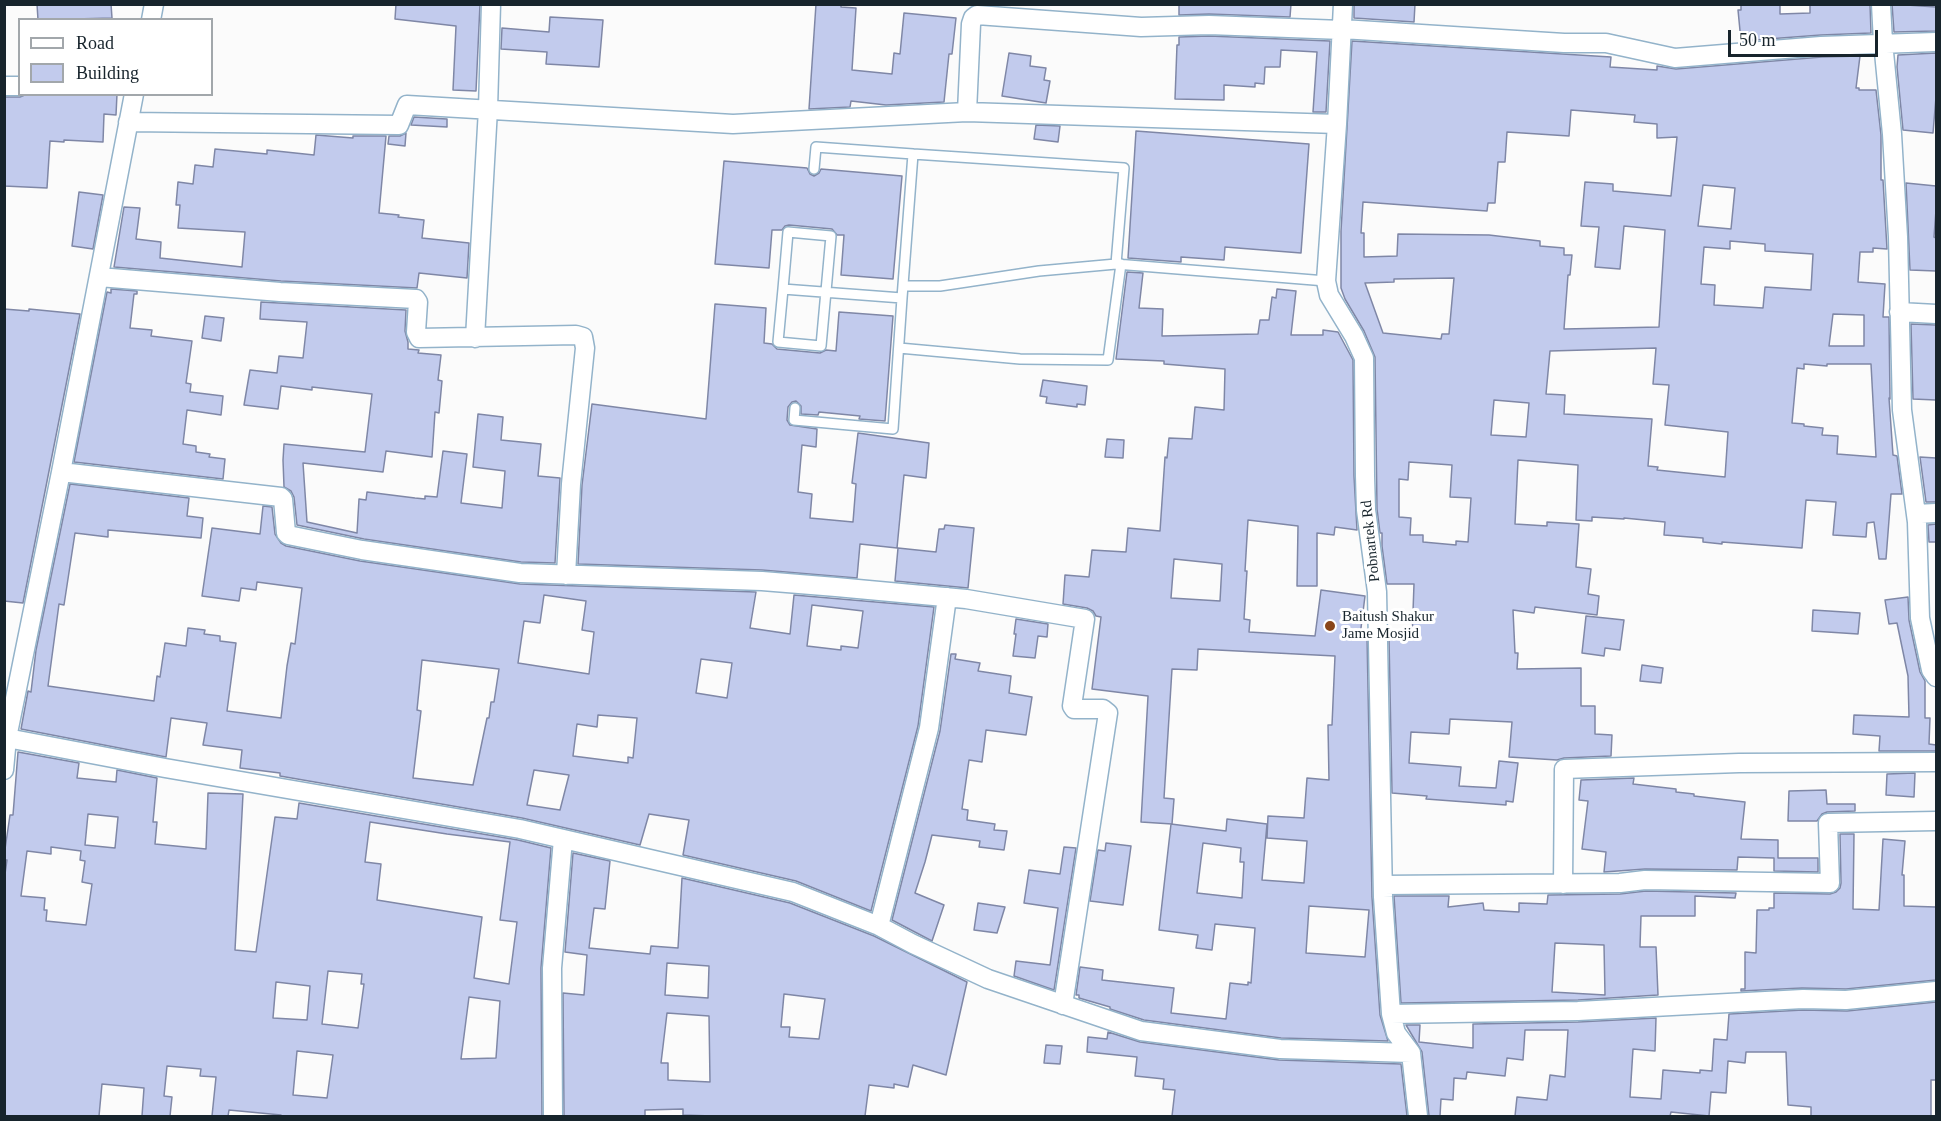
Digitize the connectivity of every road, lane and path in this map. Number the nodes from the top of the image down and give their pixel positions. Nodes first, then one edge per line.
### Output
1 (491, 4) edge
2 (1343, 4) edge
3 (1881, 4) edge
4 (1342, 29) junction
5 (1883, 42) junction
6 (1936, 42) edge
7 (134, 96) edge
8 (488, 109) junction
9 (967, 112) junction
10 (128, 122) junction
11 (1337, 124) junction
12 (912, 154) junction
13 (814, 169) dead end
14 (1118, 264) junction
15 (99, 277) junction
16 (1326, 281) junction
17 (903, 286) junction
18 (783, 289) junction
19 (826, 292) junction
20 (902, 298) junction
21 (1899, 312) junction
22 (1936, 314) edge
23 (475, 338) junction
24 (899, 348) junction
25 (795, 408) dead end
26 (61, 472) junction
27 (1936, 513) edge
28 (1917, 514) junction
29 (566, 575) junction
30 (946, 597) junction
31 (1936, 677) edge
32 (7, 738) junction
33 (1936, 762) edge
34 (4, 770) edge
35 (1936, 821) edge
36 (563, 839) junction
37 (1563, 884) junction
38 (1383, 885) junction
39 (879, 926) junction
40 (1936, 992) edge
41 (1063, 1005) junction
42 (1391, 1014) junction
43 (1411, 1053) junction
44 (553, 1116) edge
45 (1418, 1116) edge

1 - 8 street
2 - 4 street, Pobnartek Rd
3 - 5 street
4 - 5 street
4 - 9 street
4 - 11 street, Pobnartek Rd
5 - 6 street
5 - 21 street
7 - 10 street
8 - 9 street
8 - 10 street
8 - 23 street
9 - 11 street
10 - 15 street
11 - 16 street, Pobnartek Rd
12 - 13 lane
12 - 14 lane
12 - 17 lane
14 - 16 lane
14 - 17 lane
14 - 24 lane
15 - 23 street
15 - 26 street
16 - 38 street, Pobnartek Rd
17 - 20 lane
18 - 19 lane
18 - 19 lane
18 - 19 lane
19 - 20 lane
20 - 24 lane
21 - 22 street
21 - 28 street
23 - 29 street
24 - 25 lane
26 - 29 street
26 - 32 street
27 - 28 street
28 - 31 street
29 - 30 street
30 - 39 street
30 - 41 street
32 - 34 street
32 - 36 street
33 - 37 street
35 - 37 street
36 - 39 street
36 - 44 street
37 - 38 street
38 - 42 street, Pobnartek Rd
39 - 41 street
40 - 42 street
41 - 43 street
42 - 43 street, Pobnartek Rd
43 - 45 street, Pobnartek Rd

